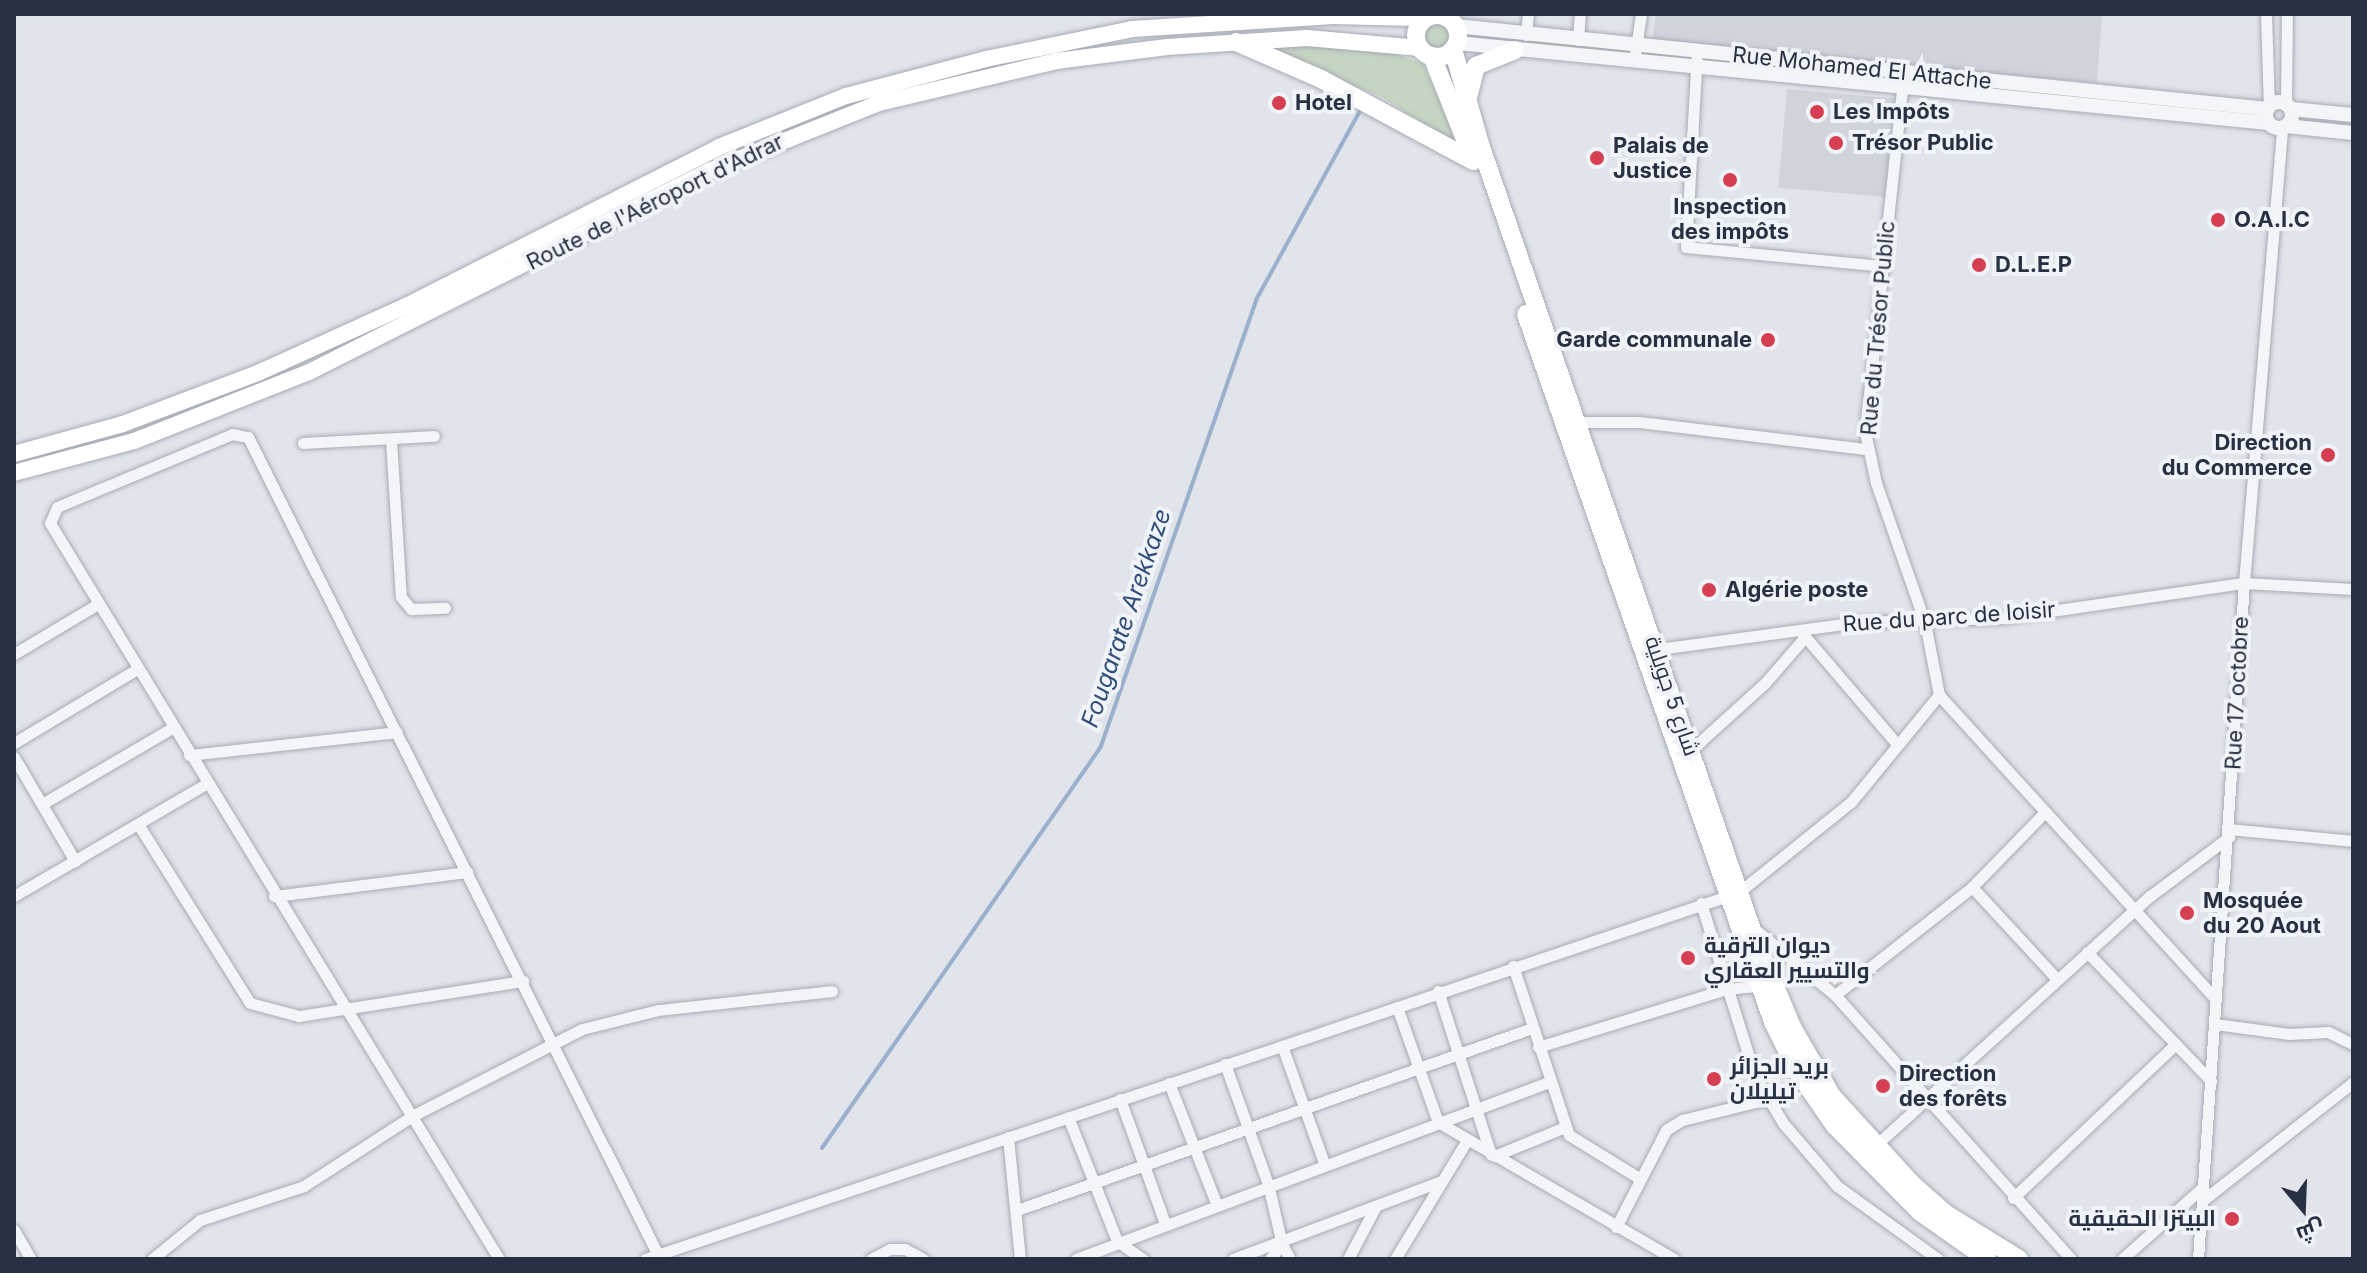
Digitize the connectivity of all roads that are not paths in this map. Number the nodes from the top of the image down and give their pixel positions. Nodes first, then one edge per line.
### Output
1 (1528, 14) edge
2 (1580, 14) edge
3 (1641, 14) edge
4 (2266, 14) edge
5 (2287, 14) edge
6 (1384, 15) edge
7 (1234, 21) junction
8 (1438, 25) edge
9 (1165, 26) junction
10 (1578, 40) junction
11 (1236, 42) junction
12 (1521, 42) junction
13 (1167, 47) junction
14 (1427, 52) junction
15 (1635, 53) junction
16 (1696, 59) junction
17 (1903, 79) junction
18 (1468, 100) junction
19 (2288, 107) junction
20 (2348, 114) edge
21 (2275, 119) junction
22 (2346, 132) edge
23 (1473, 161) junction
24 (1884, 266) junction
25 (1547, 356) junction
26 (1576, 422) junction
27 (434, 436) dead end
28 (391, 440) junction
29 (303, 443) dead end
30 (1867, 449) junction
31 (14, 454) edge
32 (14, 473) edge
33 (2244, 583) junction
34 (2353, 589) edge
35 (98, 604) junction
36 (445, 608) dead end
37 (1925, 623) junction
38 (1802, 633) junction
39 (1649, 651) junction
40 (14, 654) edge
41 (137, 669) junction
42 (1939, 695) junction
43 (172, 728) junction
44 (397, 732) junction
45 (14, 743) edge
46 (1896, 743) junction
47 (1691, 750) junction
48 (189, 755) junction
49 (14, 757) edge
50 (18, 775) edge
51 (206, 784) junction
52 (42, 804) junction
53 (2045, 812) junction
54 (138, 824) junction
55 (2229, 833) junction
56 (2353, 841) edge
57 (75, 861) junction
58 (468, 872) junction
59 (1972, 887) junction
60 (1733, 894) junction
61 (14, 896) edge
62 (274, 896) junction
63 (1701, 903) junction
64 (2136, 910) junction
65 (1750, 925) junction
66 (2087, 952) junction
67 (1513, 966) junction
68 (2056, 978) junction
69 (523, 981) junction
70 (1758, 986) junction
71 (1727, 989) junction
72 (832, 991) dead end
73 (1438, 991) junction
74 (1835, 995) junction
75 (2215, 998) junction
76 (343, 1007) junction
77 (1397, 1007) junction
78 (2215, 1024) junction
79 (1532, 1028) junction
80 (554, 1043) junction
81 (2176, 1044) junction
82 (2353, 1044) edge
83 (1282, 1046) junction
84 (1538, 1047) junction
85 (1459, 1052) junction
86 (1225, 1064) junction
87 (1418, 1067) junction
88 (2211, 1081) junction
89 (1549, 1082) junction
90 (2353, 1082) edge
91 (1169, 1083) junction
92 (1120, 1099) junction
93 (1767, 1099) junction
94 (1926, 1100) junction
95 (1304, 1107) junction
96 (1476, 1110) junction
97 (412, 1116) junction
98 (1068, 1117) junction
99 (1438, 1122) junction
100 (1247, 1127) junction
101 (1565, 1127) junction
102 (1008, 1137) junction
103 (1467, 1140) junction
104 (1194, 1146) junction
105 (1875, 1146) junction
106 (1492, 1155) junction
107 (1324, 1163) junction
108 (1144, 1164) junction
109 (1639, 1178) junction
110 (1442, 1181) junction
111 (1094, 1182) junction
112 (1268, 1184) junction
113 (2203, 1187) junction
114 (2013, 1198) junction
115 (2202, 1201) junction
116 (1216, 1203) junction
117 (1376, 1206) junction
118 (1017, 1210) junction
119 (1165, 1223) junction
120 (1616, 1227) junction
121 (15, 1234) edge
122 (1117, 1241) junction
123 (1281, 1242) junction
124 (659, 1257) edge
125 (31, 1259) edge
126 (152, 1259) edge
127 (499, 1259) edge
128 (645, 1259) edge
129 (871, 1259) edge
130 (923, 1259) edge
131 (1020, 1259) edge
132 (1076, 1259) edge
133 (1143, 1259) edge
134 (1233, 1259) edge
135 (1270, 1259) edge
136 (1290, 1259) edge
137 (1348, 1259) edge
138 (1395, 1259) edge
139 (1674, 1259) edge
140 (1938, 1259) edge
141 (1987, 1259) edge
142 (2019, 1259) edge
143 (2071, 1259) edge
144 (2122, 1259) edge
145 (2198, 1259) edge

1 - 12 street
2 - 10 street
3 - 15 street
4 - 21 street, Rue 17 octobre
5 - 19 street
6 - 7 main road, Route de l'Aéroport d'Adrar
6 - 8 main road, Route de l'Aéroport d'Adrar
7 - 9 main road, Route de l'Aéroport d'Adrar
7 - 11 main road
8 - 12 street, Rue Mohamed El Attache
8 - 14 main road, شارع 5 جويلية
8 - 14 main road
8 - 18 main road, شارع 5 جويلية
9 - 13 main road
9 - 31 main road, Route de l'Aéroport d'Adrar
10 - 12 street, Rue Mohamed El Attache
10 - 15 street, Rue Mohamed El Attache
11 - 13 main road, Route de l'Aéroport d'Adrar
11 - 14 main road, Route de l'Aéroport d'Adrar
11 - 23 main road
12 - 15 street, Rue Mohamed El Attache
12 - 18 main road
13 - 32 main road, Route de l'Aéroport d'Adrar
14 - 23 main road, شارع 5 جويلية
15 - 16 street, Rue Mohamed El Attache
16 - 17 street, Rue Mohamed El Attache
16 - 24 street
17 - 21 street, Rue Mohamed El Attache
17 - 24 street, Rue du Trésor Public
18 - 25 main road, شارع 5 جويلية
19 - 20 street
19 - 21 street
19 - 21 street
20 - 22 street
21 - 22 street, Rue Mohamed El Attache
21 - 33 street, Rue 17 octobre
23 - 25 main road, شارع 5 جويلية
24 - 30 street, Rue du Trésor Public
25 - 26 main road, شارع 5 جويلية
25 - 39 main road, شارع 5 جويلية
26 - 30 street
26 - 39 main road, شارع 5 جويلية
27 - 28 street
28 - 29 street
28 - 36 street
30 - 37 street, Rue du Trésor Public
33 - 34 street, Rue du parc de loisir
33 - 37 street, Rue du parc de loisir
33 - 55 street, Rue 17 octobre
35 - 40 street
35 - 41 street
35 - 44 street
37 - 38 street, Rue du parc de loisir
37 - 42 street, Rue du Trésor Public
38 - 39 street, Rue du parc de loisir
38 - 46 street
38 - 47 street
39 - 47 main road, شارع 5 جويلية
39 - 60 main road, شارع 5 جويلية
41 - 43 street
41 - 45 street
42 - 46 street
42 - 53 street
43 - 48 street
43 - 52 street
44 - 48 street
44 - 58 street
46 - 60 street
47 - 60 main road, شارع 5 جويلية
48 - 51 street
49 - 50 street
50 - 52 street
51 - 54 street
51 - 62 street
52 - 57 street
53 - 59 street
53 - 64 street
54 - 57 street
54 - 76 street
55 - 56 street
55 - 64 street
55 - 75 street, Rue 17 octobre
57 - 61 street
58 - 62 street
58 - 69 street
59 - 68 street
59 - 74 street
60 - 63 street
60 - 65 main road, شارع 5 جويلية
60 - 70 main road, شارع 5 جويلية
62 - 76 street
63 - 67 street
63 - 71 street
64 - 66 street
64 - 75 street
65 - 74 street
65 - 105 main road, شارع 5 جويلية
66 - 68 street
66 - 81 street
67 - 73 street
67 - 79 street
68 - 94 street
69 - 76 street
69 - 80 street
70 - 71 street
70 - 141 main road, شارع 5 جويلية
71 - 84 street
71 - 93 street
72 - 80 street
73 - 77 street
73 - 85 street
74 - 94 street
75 - 78 street, Rue 17 octobre
76 - 97 street
77 - 83 street
77 - 87 street
78 - 82 street
78 - 88 street, Rue 17 octobre
79 - 84 street
79 - 85 street
80 - 97 street
80 - 124 street
81 - 88 street
81 - 114 street
83 - 86 street
83 - 95 street
84 - 89 street
85 - 87 street
85 - 96 street
86 - 91 street
86 - 100 street
87 - 95 street
87 - 99 street
88 - 113 street, Rue 17 octobre
89 - 96 street
89 - 101 street
90 - 115 street
91 - 92 street
91 - 104 street
92 - 98 street
92 - 108 street
93 - 109 street
93 - 140 street
94 - 105 street
94 - 114 street
95 - 100 street
95 - 107 street
96 - 99 street
96 - 106 street
97 - 126 street
97 - 127 street
98 - 102 street
98 - 111 street
99 - 103 street
99 - 107 street
100 - 104 street
100 - 112 street
101 - 106 street
101 - 109 street
102 - 118 street
102 - 124 street
103 - 106 street
103 - 110 street
104 - 108 street
104 - 116 street
105 - 142 main road, شارع 5 جويلية
106 - 120 street
107 - 112 street
108 - 111 street
108 - 119 street
109 - 120 street
110 - 117 street
110 - 138 street
111 - 118 street
111 - 122 street
112 - 116 street
112 - 123 street
113 - 115 street, Rue 17 octobre
113 - 144 street
114 - 143 street
115 - 145 street, Rue 17 octobre
116 - 119 street
117 - 123 street
117 - 137 street
118 - 131 street
119 - 122 street
120 - 139 street
121 - 125 street
122 - 132 street
122 - 133 street
123 - 134 street
123 - 135 street
123 - 136 street
124 - 128 street
129 - 130 street

